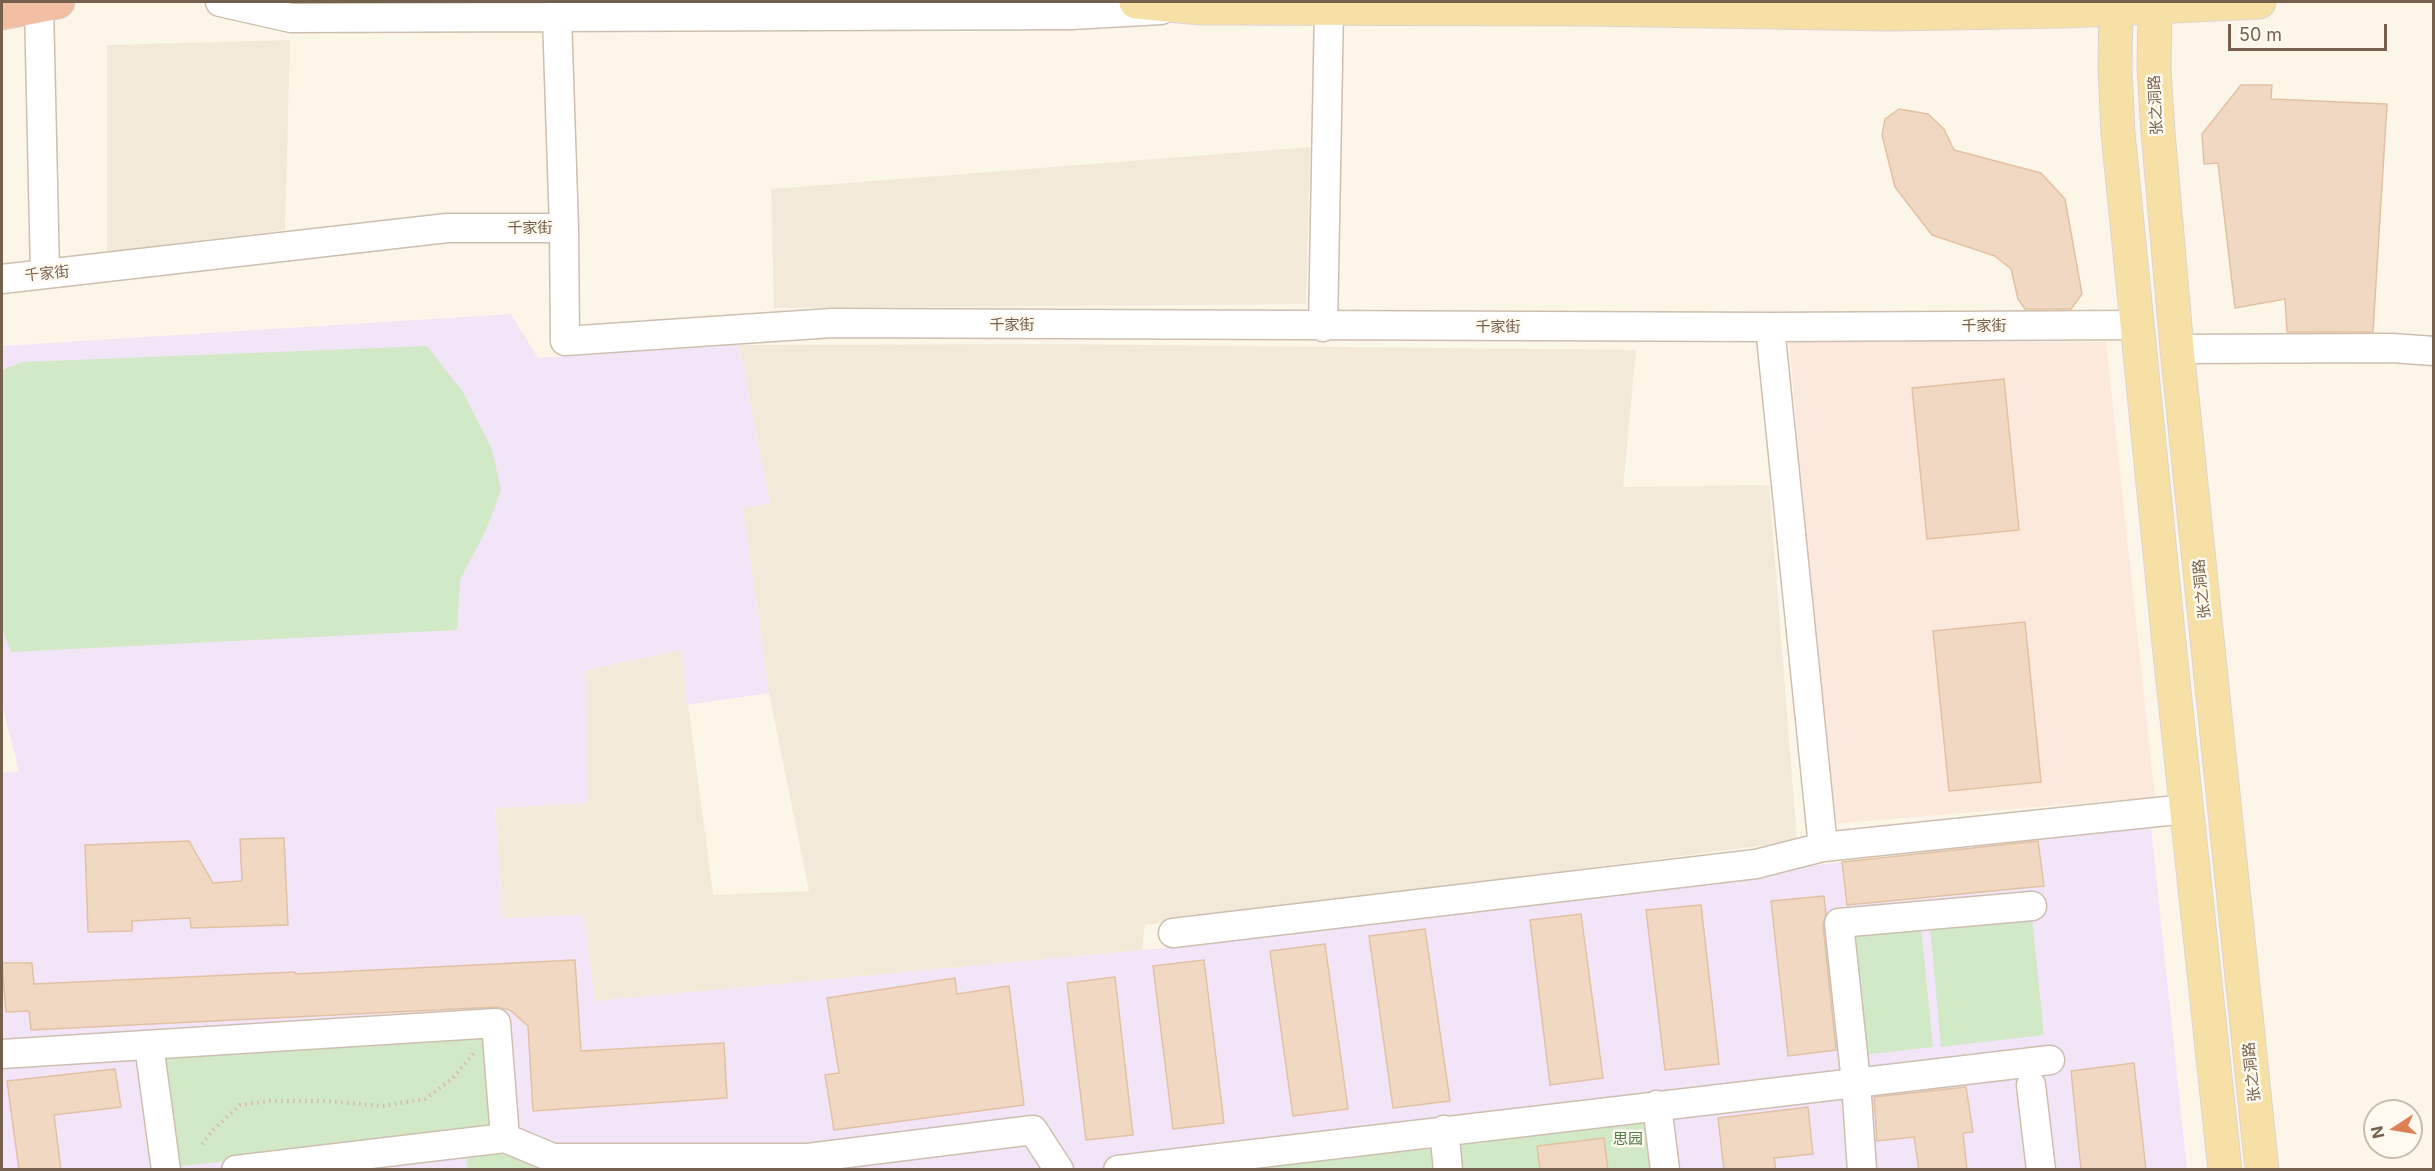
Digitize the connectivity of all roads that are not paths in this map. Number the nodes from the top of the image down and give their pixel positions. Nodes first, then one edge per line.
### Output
1 (220, 2) edge
2 (1136, 2) edge
3 (2259, 2) edge
4 (48, 3) edge
5 (2155, 4) edge
6 (2115, 5) edge
7 (2027, 7) edge
8 (1202, 8) junction
9 (1329, 8) junction
10 (559, 9) edge
11 (2, 12) edge
12 (564, 228) junction
13 (45, 274) junction
14 (2, 279) edge
15 (2137, 325) junction
16 (1323, 327) junction
17 (1770, 327) junction
18 (2176, 349) junction
19 (2433, 351) edge
20 (2186, 809) junction
21 (1823, 847) junction
22 (2032, 906) dead end
23 (1173, 933) dead end
24 (149, 1045) junction
25 (2, 1054) edge
26 (2050, 1060) dead end
27 (1856, 1082) junction
28 (2031, 1085) dead end
29 (1657, 1105) junction
30 (1444, 1130) junction
31 (505, 1138) junction
32 (1312, 1158) edge
33 (808, 1164) edge
34 (166, 1170) edge
35 (236, 1170) edge
36 (1059, 1170) edge
37 (1118, 1170) edge
38 (1448, 1170) edge
39 (1665, 1170) edge
40 (1862, 1170) edge
41 (2041, 1170) edge
42 (2225, 1170) edge
43 (2262, 1170) edge

1 - 10 street
2 - 8 main road
3 - 5 main road
4 - 11 highway
4 - 13 street
5 - 6 main road
5 - 18 main road, 张之洞路
6 - 7 main road
6 - 15 main road
7 - 9 main road
8 - 9 main road
8 - 10 street
9 - 16 street
10 - 12 street
12 - 13 street, 千家街
12 - 16 street, 千家街
13 - 14 street, 千家街
15 - 17 street, 千家街
15 - 20 main road
16 - 17 street, 千家街
17 - 21 street
18 - 19 street
18 - 43 main road, 张之洞路
20 - 21 street
20 - 42 main road
21 - 23 street
22 - 27 street
24 - 25 street
24 - 31 street
24 - 34 street
26 - 27 street
27 - 29 street
27 - 40 street
28 - 41 street
29 - 30 street
29 - 39 street
30 - 32 street
30 - 38 street
31 - 33 street
31 - 35 street
32 - 37 street
33 - 36 street

